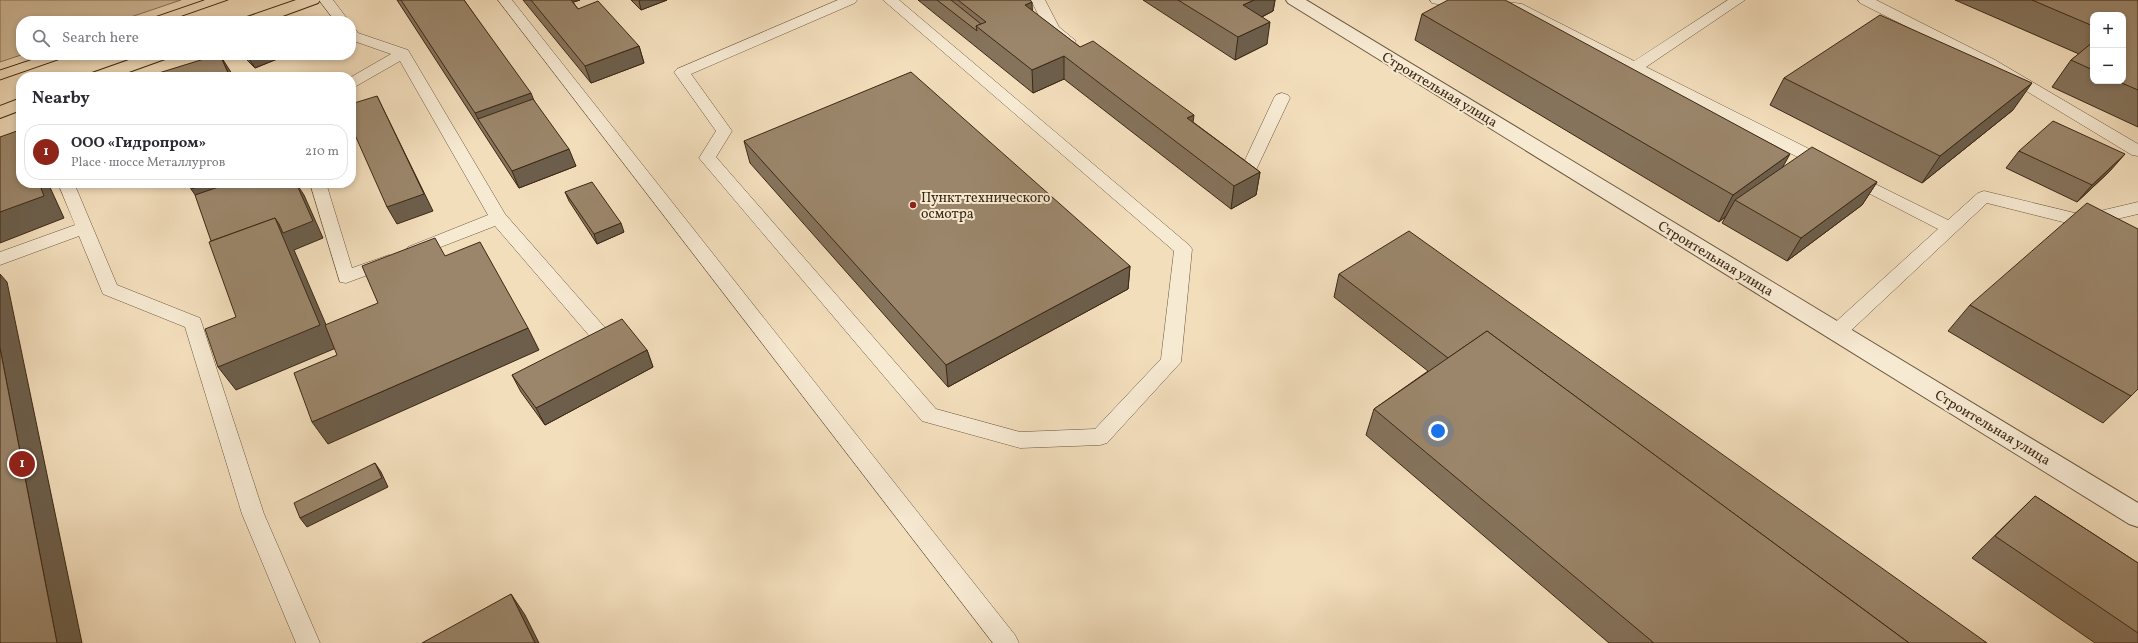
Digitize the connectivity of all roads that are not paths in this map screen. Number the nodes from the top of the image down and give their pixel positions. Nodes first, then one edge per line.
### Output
1 (312, 0) edge
2 (326, 0) edge
3 (505, 0) edge
4 (850, 0) edge
5 (890, 0) edge
6 (1038, 0) edge
7 (1294, 0) edge
8 (1437, 0) edge
9 (1738, 0) edge
10 (1865, 0) edge
11 (1515, 3) edge
12 (268, 16) edge
13 (338, 16) edge
14 (356, 37) edge
15 (1084, 52) edge
16 (403, 53) junction
17 (145, 60) edge
18 (1635, 67) junction
19 (112, 72) edge
20 (356, 81) edge
21 (1282, 98) dead end
22 (16, 106) edge
23 (0, 112) edge
24 (2138, 151) edge
25 (1222, 152) edge
26 (68, 188) edge
27 (319, 188) edge
28 (2138, 208) edge
29 (498, 218) junction
30 (84, 228) junction
31 (1950, 228) junction
32 (0, 259) edge
33 (1838, 332) junction
34 (600, 335) edge
35 (2138, 516) edge
36 (308, 643) edge
37 (1007, 643) edge

1 - 12 main road
2 - 13 lane
3 - 37 lane
4 - 5 lane
6 - 15 lane
7 - 33 street, Строительная улица
8 - 11 lane
9 - 18 lane
10 - 24 lane
11 - 18 lane
14 - 16 lane
16 - 20 lane
16 - 29 lane
17 - 19 main road
18 - 31 lane
21 - 25 lane
22 - 23 main road
26 - 30 lane
27 - 29 lane
28 - 31 lane
29 - 34 lane
30 - 32 lane
30 - 36 lane
31 - 33 lane
33 - 35 street, Строительная улица

